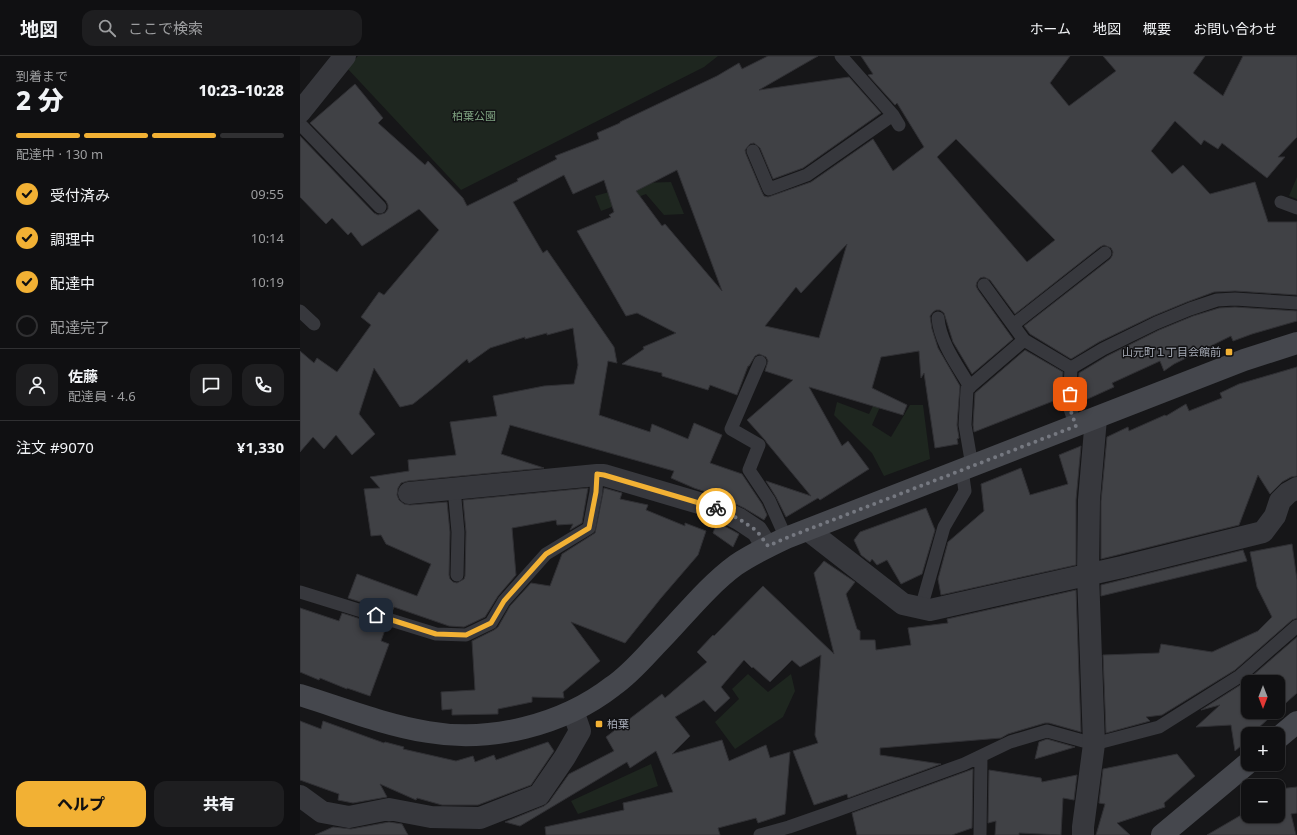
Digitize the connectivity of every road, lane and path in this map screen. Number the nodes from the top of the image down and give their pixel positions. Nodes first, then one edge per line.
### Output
1 (345, 56) edge
2 (841, 56) edge
3 (300, 112) edge
4 (300, 124) edge
5 (753, 151) dead end
6 (1281, 202) dead end
7 (380, 207) dead end
8 (1297, 208) edge
9 (1105, 253) dead end
10 (984, 285) dead end
11 (1297, 303) edge
12 (300, 311) edge
13 (938, 318) dead end
14 (314, 324) dead end
15 (1013, 325) junction
16 (1024, 340) junction
17 (1297, 343) edge
18 (760, 362) dead end
19 (1072, 368) junction
20 (970, 386) junction
21 (1096, 418) junction
22 (1076, 426) junction
23 (967, 468) junction
24 (597, 474) junction
25 (454, 488) junction
26 (1297, 488) edge
27 (409, 493) dead end
28 (808, 530) junction
29 (777, 542) junction
30 (1088, 574) junction
31 (457, 575) dead end
32 (300, 592) edge
33 (921, 608) junction
34 (1297, 626) edge
35 (300, 695) edge
36 (573, 711) junction
37 (1297, 722) edge
38 (1285, 732) edge
39 (1094, 744) junction
40 (981, 756) junction
41 (1241, 769) edge
42 (300, 796) edge
43 (1164, 834) edge
44 (760, 835) edge
45 (980, 835) edge
46 (1083, 835) edge

1 - 3 street
2 - 5 lane
4 - 7 lane
6 - 8 lane
9 - 15 lane
10 - 15 lane
11 - 19 lane
12 - 14 lane
13 - 20 lane
15 - 16 lane
16 - 19 lane
16 - 20 lane
17 - 21 street
18 - 29 lane
19 - 22 lane
20 - 23 lane
21 - 22 street
21 - 30 street
22 - 23 street
23 - 28 street
23 - 33 lane
24 - 25 street
24 - 29 street
24 - 32 lane
25 - 27 street
25 - 31 lane
26 - 30 street
28 - 29 street
28 - 33 street
29 - 36 street
30 - 33 street
30 - 39 street
34 - 39 lane
35 - 36 street
36 - 42 street
37 - 38 street
39 - 40 lane
39 - 46 street
40 - 44 lane
40 - 45 lane
41 - 43 street

